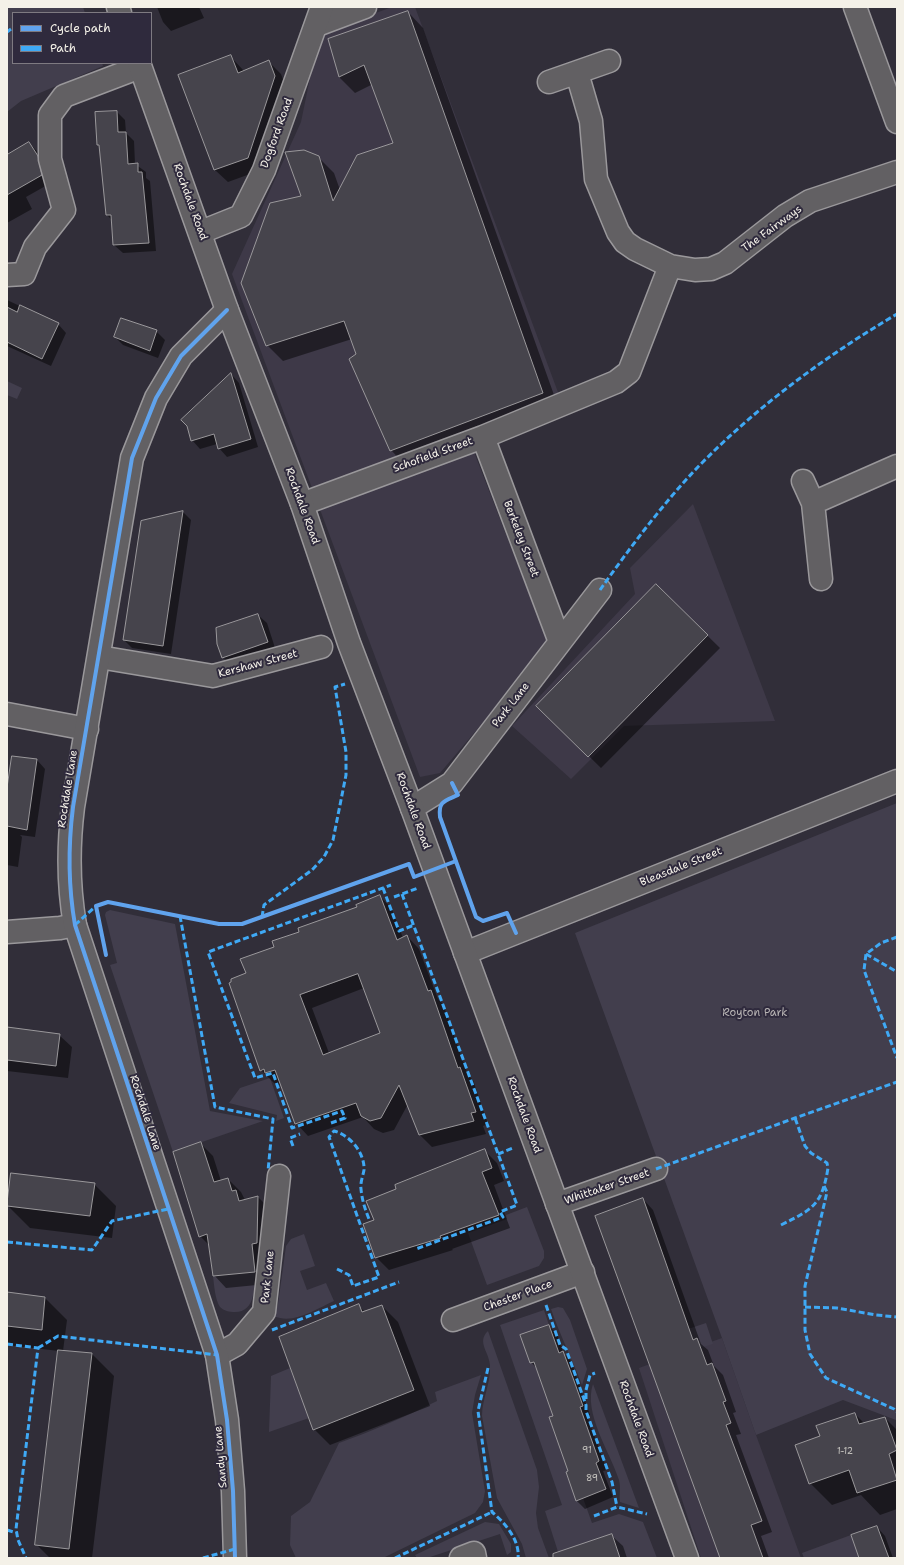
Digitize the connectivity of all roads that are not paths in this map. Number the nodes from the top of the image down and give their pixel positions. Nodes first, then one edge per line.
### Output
1 (365, 7) edge
2 (855, 7) edge
3 (319, 16) edge
4 (609, 61) dead end
5 (140, 65) edge
6 (577, 73) junction
7 (549, 82) dead end
8 (897, 122) edge
9 (897, 172) edge
10 (201, 232) junction
11 (670, 266) junction
12 (7, 275) edge
13 (227, 310) junction
14 (482, 437) junction
15 (897, 466) edge
16 (803, 481) dead end
17 (813, 503) junction
18 (302, 504) junction
19 (821, 579) dead end
20 (600, 590) dead end
21 (560, 642) junction
22 (321, 647) dead end
23 (99, 657) junction
24 (7, 714) edge
25 (87, 729) junction
26 (897, 781) edge
27 (412, 808) junction
28 (75, 925) junction
29 (7, 932) edge
30 (465, 953) junction
31 (656, 1169) dead end
32 (279, 1176) dead end
33 (557, 1204) junction
34 (583, 1272) junction
35 (453, 1320) dead end
36 (217, 1355) junction
37 (236, 1558) edge
38 (461, 1558) edge
39 (475, 1558) edge
40 (687, 1558) edge

1 - 3 street
2 - 8 street
3 - 10 street, Dogford Road
4 - 6 street
5 - 10 street, Rochdale Road
5 - 12 street
6 - 7 street
6 - 11 street, The Fairways
9 - 11 street, The Fairways
10 - 13 street, Rochdale Road
11 - 14 street, Schofield Street
13 - 18 street, Rochdale Road
13 - 23 street, Rochdale Lane
14 - 18 street, Schofield Street
14 - 21 street, Berkeley Street
15 - 17 street
16 - 17 street
17 - 19 street
18 - 27 street, Rochdale Road
20 - 21 street, Park Lane
21 - 27 street, Park Lane
22 - 23 street, Kershaw Street
23 - 25 street, Rochdale Lane
24 - 25 street
25 - 28 street, Rochdale Lane
26 - 30 street, Bleasdale Street
27 - 30 street, Rochdale Road
28 - 29 street
28 - 36 street, Rochdale Lane
30 - 33 street, Rochdale Road
31 - 33 street, Whittaker Street
32 - 36 street, Park Lane
33 - 34 street, Rochdale Road
34 - 35 street, Chester Place
34 - 40 street, Rochdale Road
36 - 37 street, Sandy Lane
38 - 39 street

